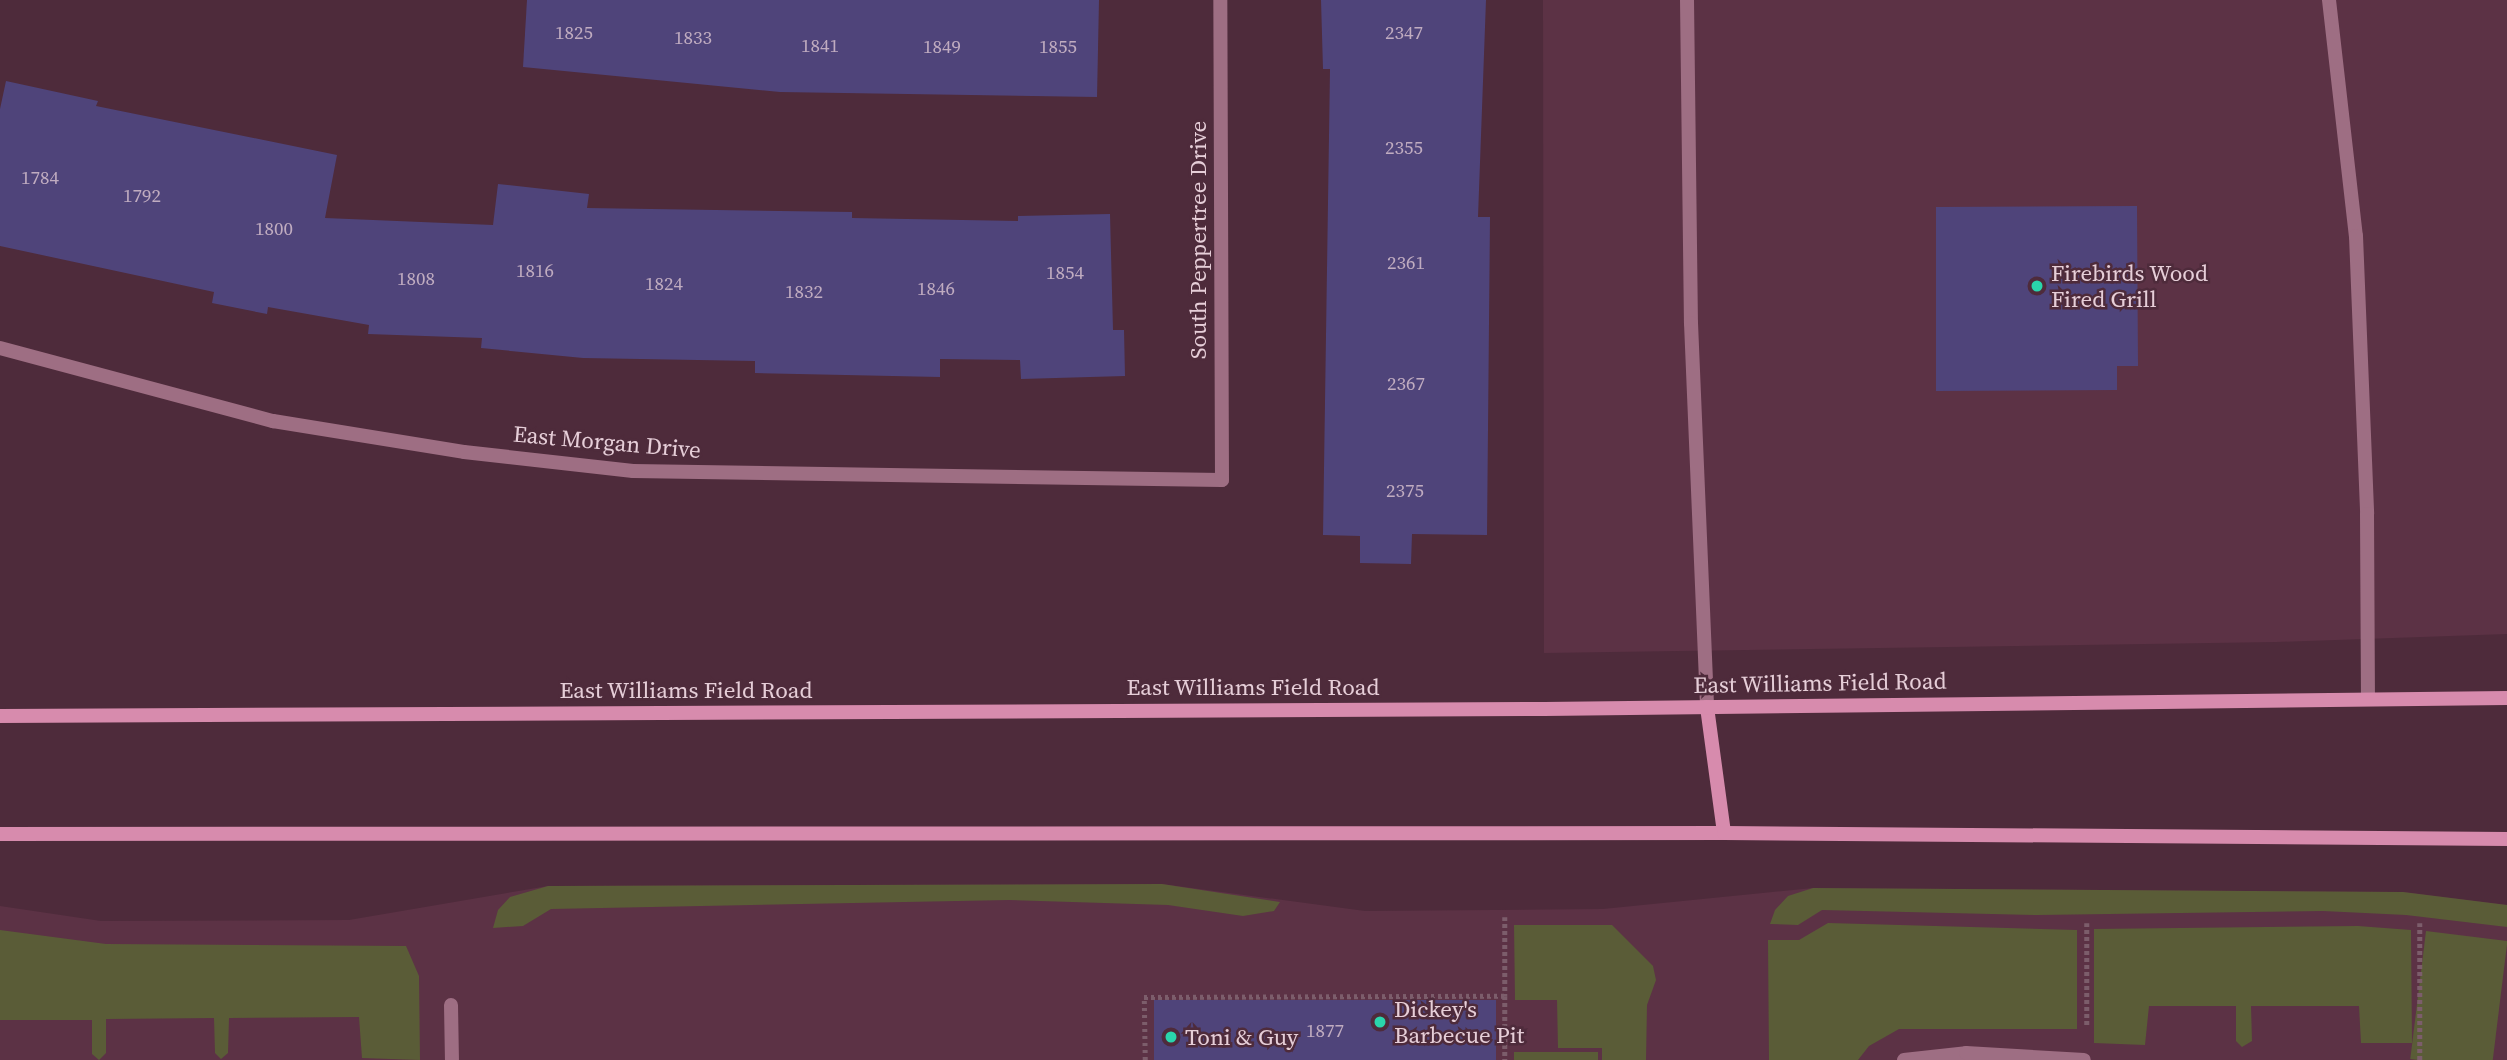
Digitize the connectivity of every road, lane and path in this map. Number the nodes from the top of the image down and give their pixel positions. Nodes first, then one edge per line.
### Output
1 (1220, 0) edge
2 (1687, 0) edge
3 (2329, 0) edge
4 (0, 348) edge
5 (1222, 480) joint
6 (2507, 698) edge
7 (2368, 699) junction
8 (1707, 707) junction
9 (0, 716) edge
10 (1724, 833) junction
11 (0, 834) edge
12 (2507, 839) edge
13 (1505, 917) dead end
14 (2420, 923) dead end
15 (1505, 996) junction
16 (451, 1005) dead end
17 (452, 1060) edge
18 (1144, 1060) edge
19 (1505, 1060) edge
20 (1904, 1060) edge
21 (2084, 1060) edge
22 (2420, 1060) edge

1 - 5 street, South Peppertree Drive
2 - 8 street
3 - 7 street
4 - 5 street, East Morgan Drive
6 - 7 main road, East Williams Field Road
7 - 8 main road, East Williams Field Road
8 - 9 main road, East Williams Field Road
8 - 10 main road
10 - 11 main road
10 - 12 main road
13 - 15 path
14 - 22 path
15 - 18 path
15 - 19 path
16 - 17 street
20 - 21 street

